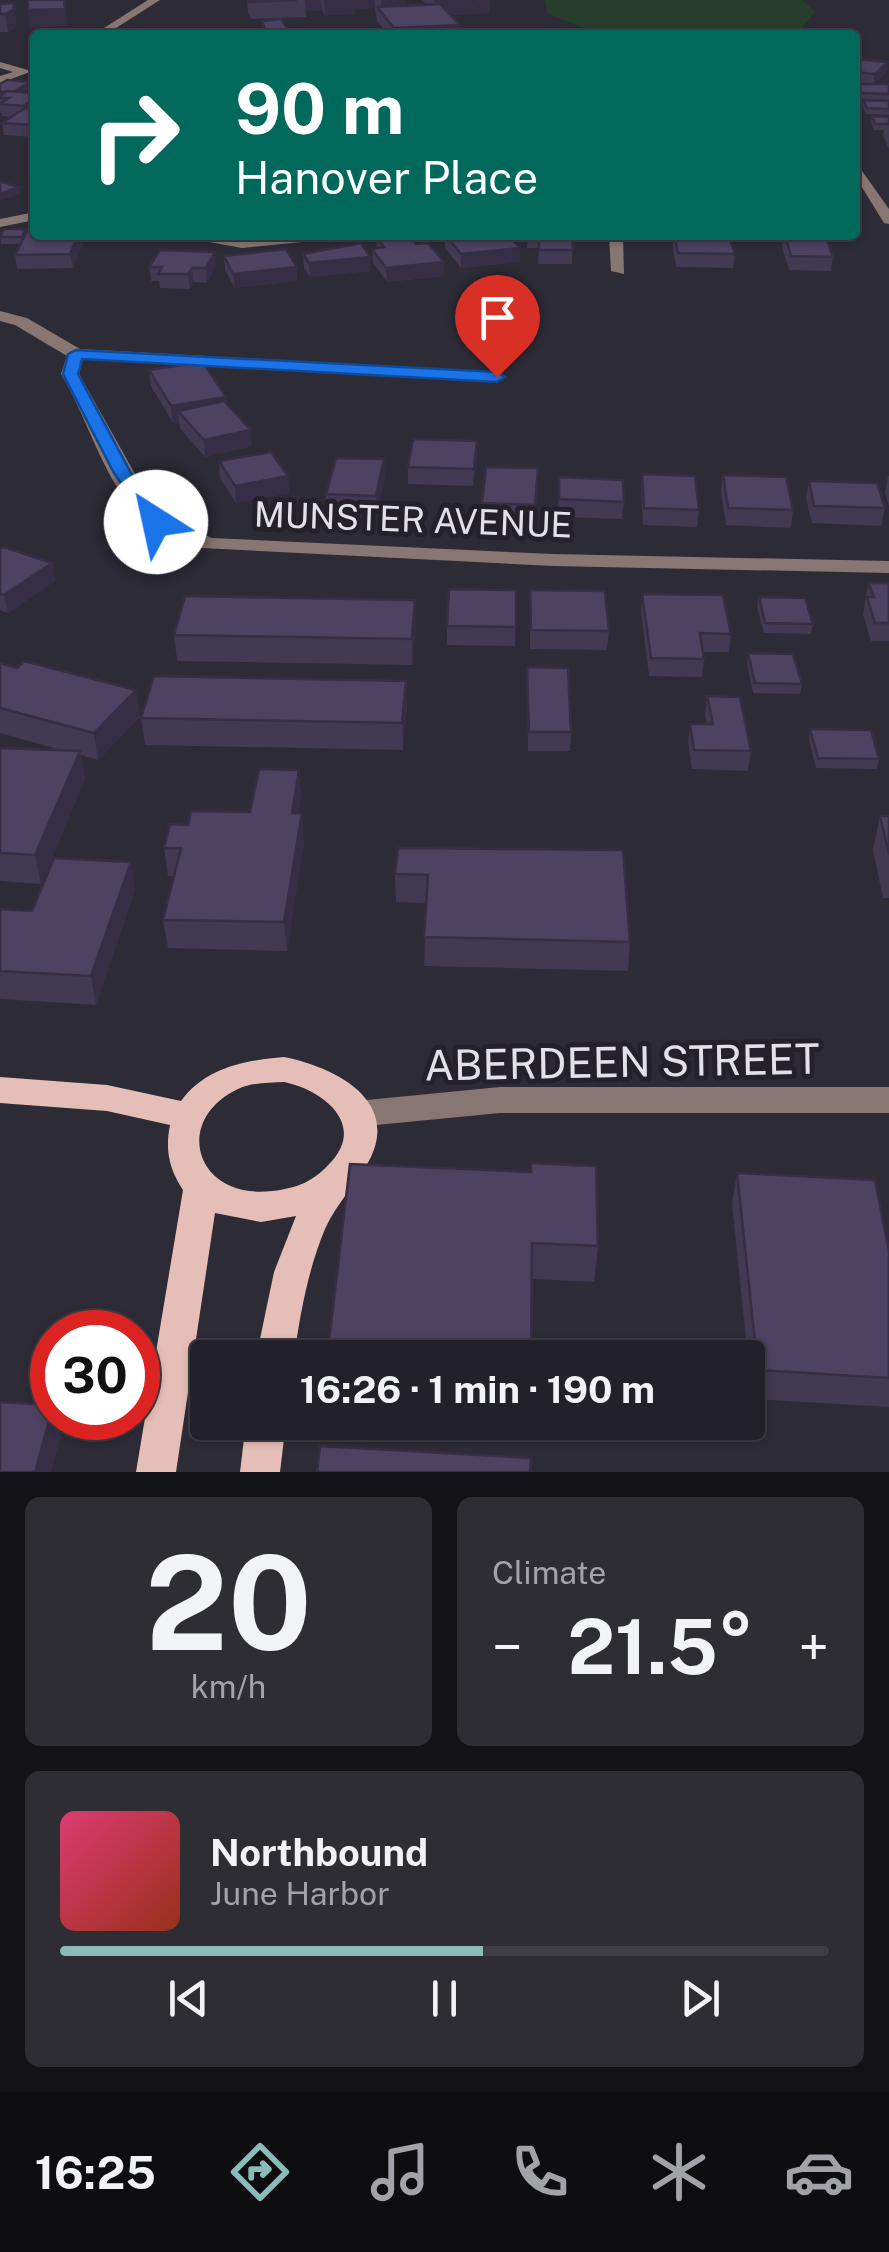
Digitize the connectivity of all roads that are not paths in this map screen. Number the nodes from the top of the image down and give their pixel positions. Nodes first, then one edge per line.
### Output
1 (156, 0) edge
2 (106, 30) edge
3 (30, 62) edge
4 (0, 65) edge
5 (18, 70) junction
6 (30, 74) edge
7 (0, 80) edge
8 (889, 188) edge
9 (862, 189) edge
10 (30, 217) edge
11 (889, 220) edge
12 (0, 224) edge
13 (213, 240) edge
14 (282, 240) edge
15 (616, 240) edge
16 (619, 271) dead end
17 (0, 316) edge
18 (76, 354) junction
19 (497, 377) dead end
20 (889, 566) edge
21 (0, 1090) edge
22 (889, 1100) edge
23 (356, 1114) junction
24 (190, 1116) junction
25 (201, 1188) junction
26 (327, 1190) junction
27 (277, 1340) edge
28 (264, 1440) edge
29 (156, 1472) edge
30 (260, 1472) edge

1 - 2 street
3 - 5 street
4 - 5 street
5 - 6 street
5 - 7 street
8 - 9 street
9 - 11 street
10 - 12 street
13 - 14 street
15 - 16 street
17 - 18 street
18 - 19 street
18 - 20 street, MUNSTER AVENUE
21 - 24 main road
22 - 23 street, ABERDEEN STREET
23 - 24 main road
23 - 26 main road
24 - 25 main road
25 - 26 main road
25 - 29 main road
26 - 27 main road
28 - 30 main road

